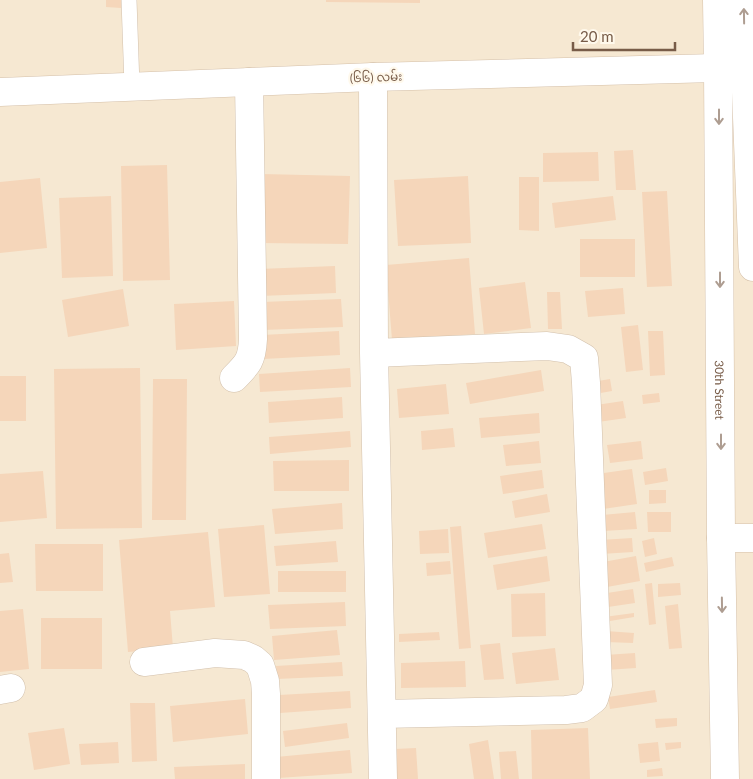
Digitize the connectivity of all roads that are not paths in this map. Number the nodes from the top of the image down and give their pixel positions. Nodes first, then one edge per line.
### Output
1 (129, 0) edge
2 (717, 0) edge
3 (743, 0) edge
4 (749, 67) edge
5 (718, 68) junction
6 (373, 77) junction
7 (249, 82) junction
8 (132, 86) junction
9 (0, 92) edge
10 (753, 267) edge
11 (374, 353) junction
12 (234, 378) dead end
13 (721, 538) junction
14 (753, 538) edge
15 (144, 662) dead end
16 (382, 714) junction
17 (266, 779) edge
18 (383, 779) edge
19 (725, 779) edge

1 - 8 lane
2 - 5 street, 30th Street
4 -> 3 street
4 - 5 street, (၆၆) လမ်း
4 - 10 street
5 - 6 street, (၆၆) လမ်း
5 -> 13 street, 30th Street
6 - 7 street, (၆၆) လမ်း
6 - 11 street
7 - 8 street, (၆၆) လမ်း
7 - 12 street
8 - 9 street, (၆၆) လမ်း
11 - 16 street
11 - 16 street
13 - 14 street
13 -> 19 street, 30th Street
15 - 17 street
16 - 18 street

